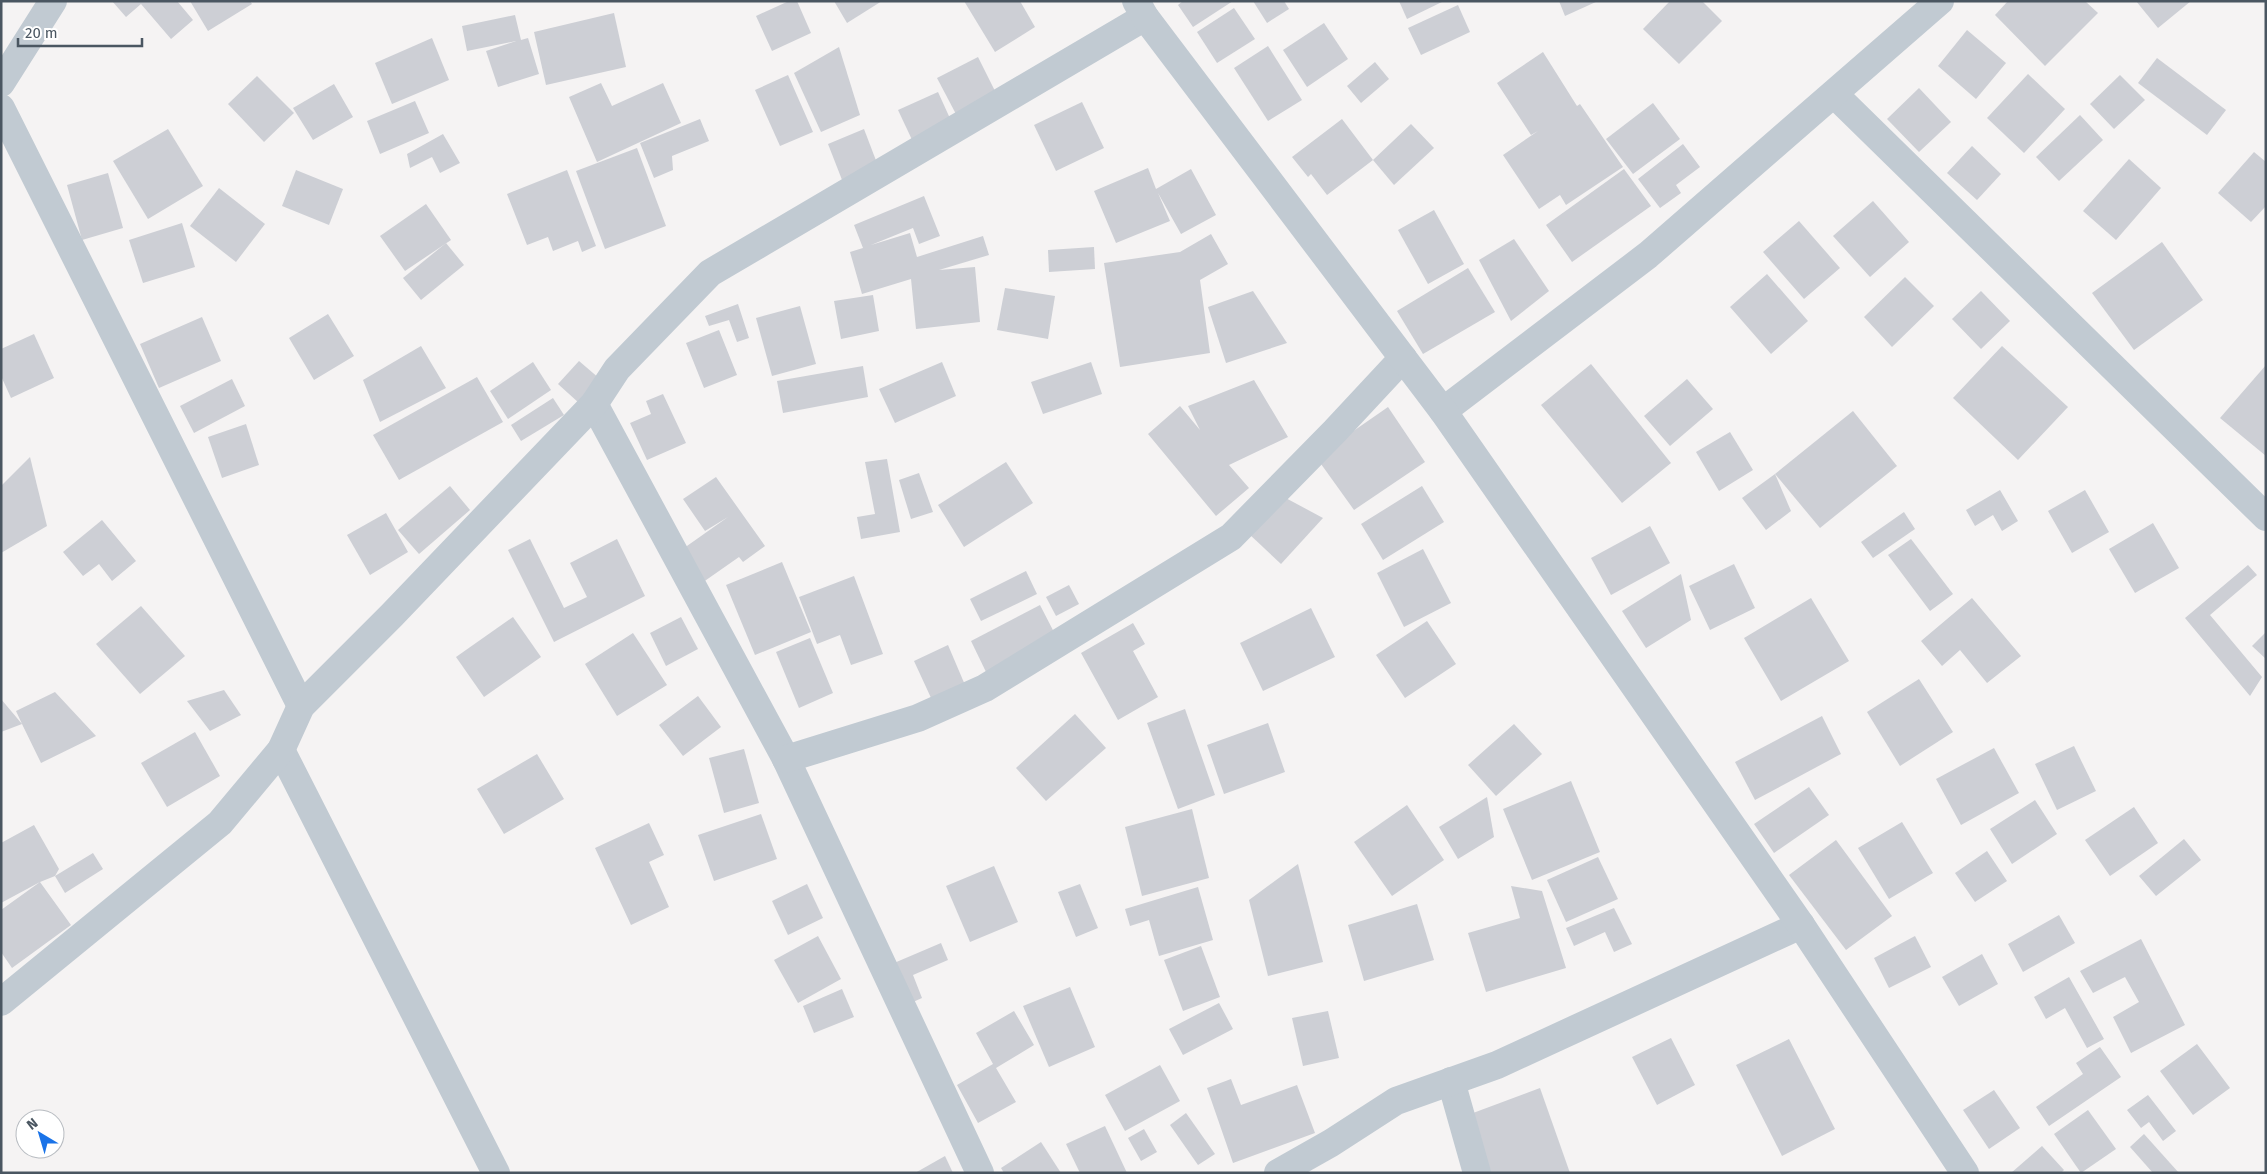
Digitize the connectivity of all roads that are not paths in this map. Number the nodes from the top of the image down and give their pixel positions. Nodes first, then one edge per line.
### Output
1 (53, 1) edge
2 (1940, 1) edge
3 (1140, 9) edge
4 (1, 83) edge
5 (1834, 94) junction
6 (1, 108) edge
7 (1403, 358) junction
8 (594, 404) junction
9 (1443, 411) junction
10 (2266, 516) edge
11 (301, 706) junction
12 (281, 750) junction
13 (786, 759) junction
14 (1801, 925) junction
15 (1, 1002) edge
16 (1451, 1081) junction
17 (496, 1173) edge
18 (980, 1173) edge
19 (1278, 1173) edge
20 (1477, 1173) edge
21 (1964, 1173) edge

1 - 4 street
2 - 5 street
3 - 7 street
3 - 8 street
5 - 9 street
5 - 10 street
6 - 11 street
7 - 9 street
7 - 13 street
8 - 11 street
8 - 13 street
9 - 14 street
11 - 12 street
12 - 15 street
12 - 17 street
13 - 18 street
14 - 16 street
14 - 21 street
16 - 19 street
16 - 20 street

